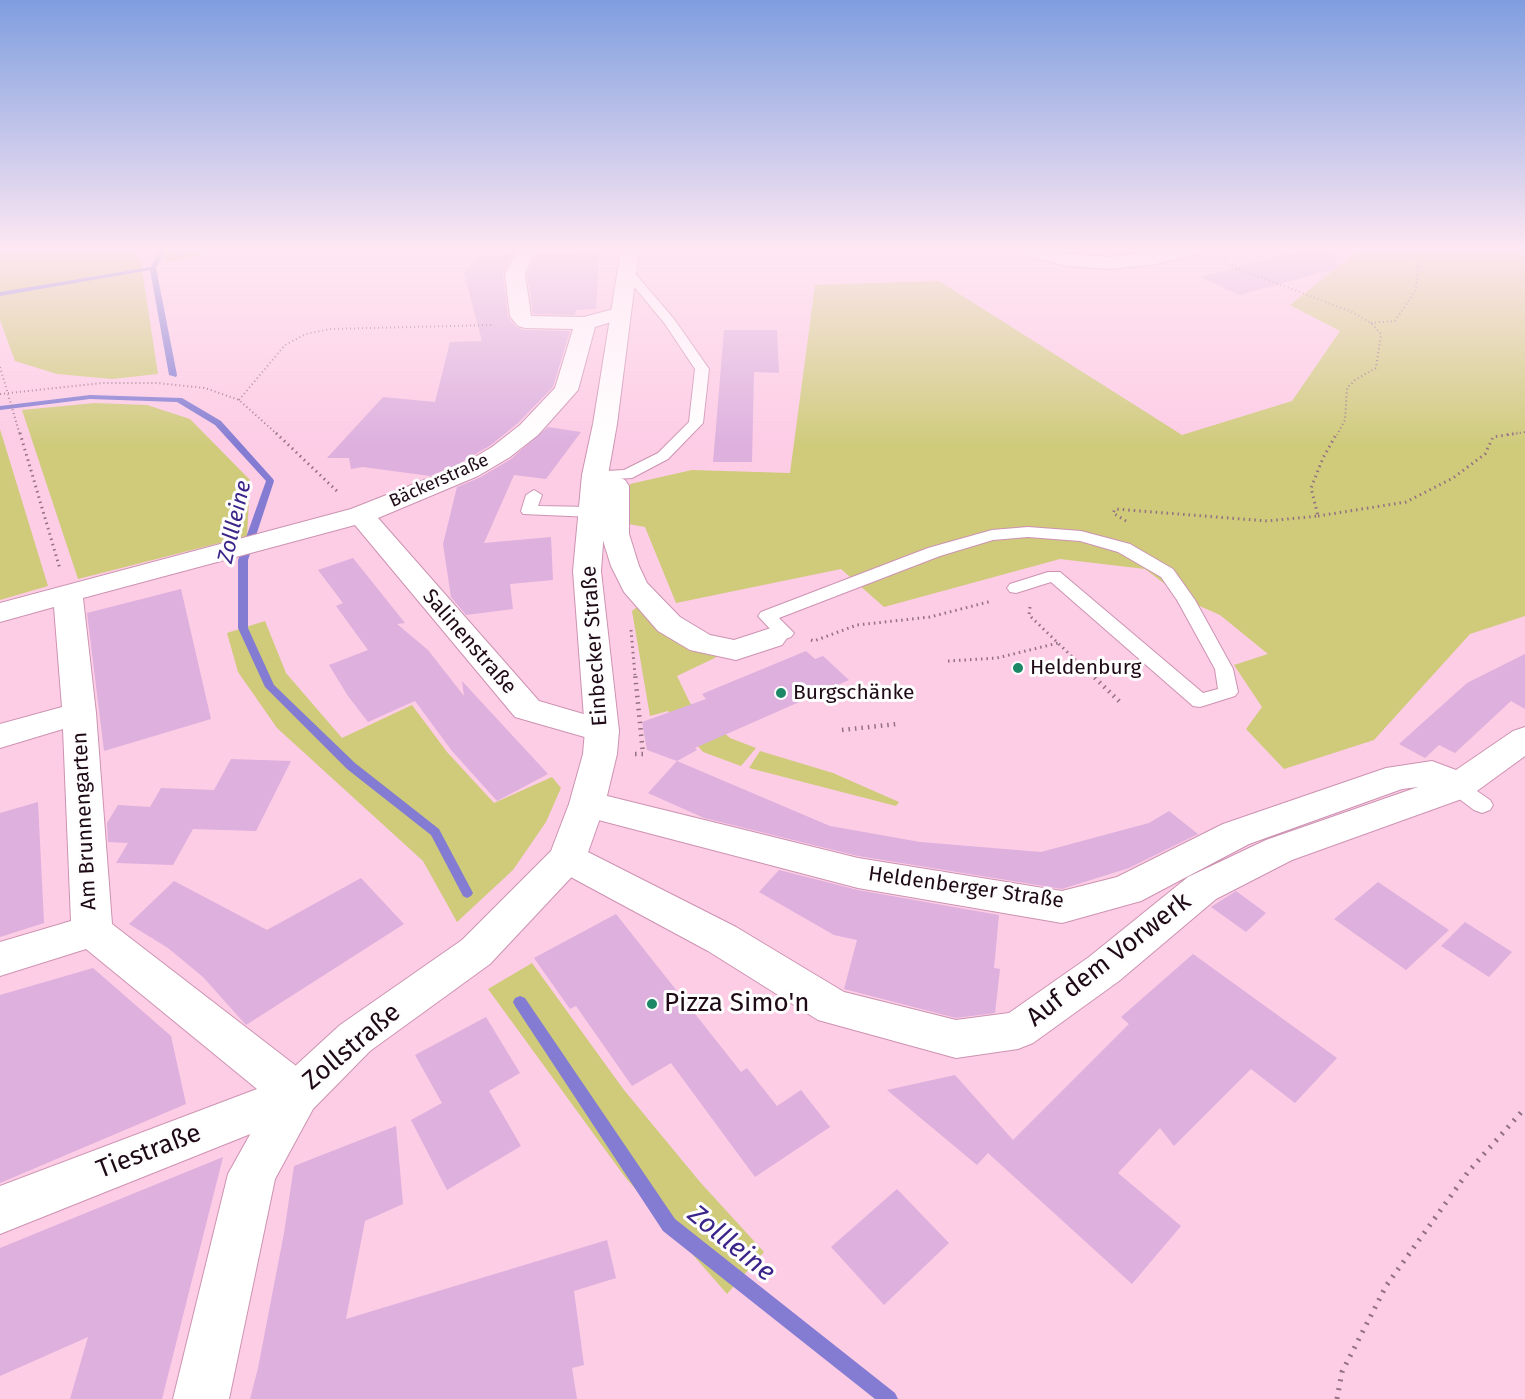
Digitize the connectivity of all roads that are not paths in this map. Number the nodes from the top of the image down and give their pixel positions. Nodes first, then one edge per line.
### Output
1 (520, 315) edge
2 (613, 315) edge
3 (621, 315) edge
4 (665, 315) edge
5 (585, 323) junction
6 (595, 475) junction
7 (534, 495) dead end
8 (592, 512) junction
9 (361, 515) junction
10 (1016, 591) road end
11 (68, 593) junction
12 (0, 613) edge
13 (771, 638) joint
14 (79, 713) junction
15 (602, 731) junction
16 (0, 736) edge
17 (1525, 739) edge
18 (1470, 796) junction
19 (587, 804) junction
20 (567, 858) junction
21 (92, 931) junction
22 (0, 959) edge
23 (297, 1094) junction
24 (0, 1210) edge
25 (201, 1399) edge

1 - 5 street
2 - 5 street
3 - 6 street, Einbecker Straße
4 - 6 lane
5 - 9 street, Bäckerstraße
6 - 8 street, Einbecker Straße
6 - 13 street
7 - 8 lane
8 - 15 street, Einbecker Straße
9 - 11 street, Bäckerstraße
9 - 15 street, Salinenstraße
10 - 13 lane
11 - 12 street, Bäckerstraße
11 - 14 street, Am Brunnengarten
14 - 16 street
14 - 21 street, Am Brunnengarten
15 - 19 street, Einbecker Straße
17 - 18 street
18 - 19 street, Heldenberger Straße
18 - 20 street, Auf dem Vorwerk
19 - 20 street, Einbecker Straße
20 - 23 street, Zollstraße
21 - 22 street
21 - 23 street, Am Brunnengarten
23 - 24 street, Tiestraße
23 - 25 street, Zollstraße

